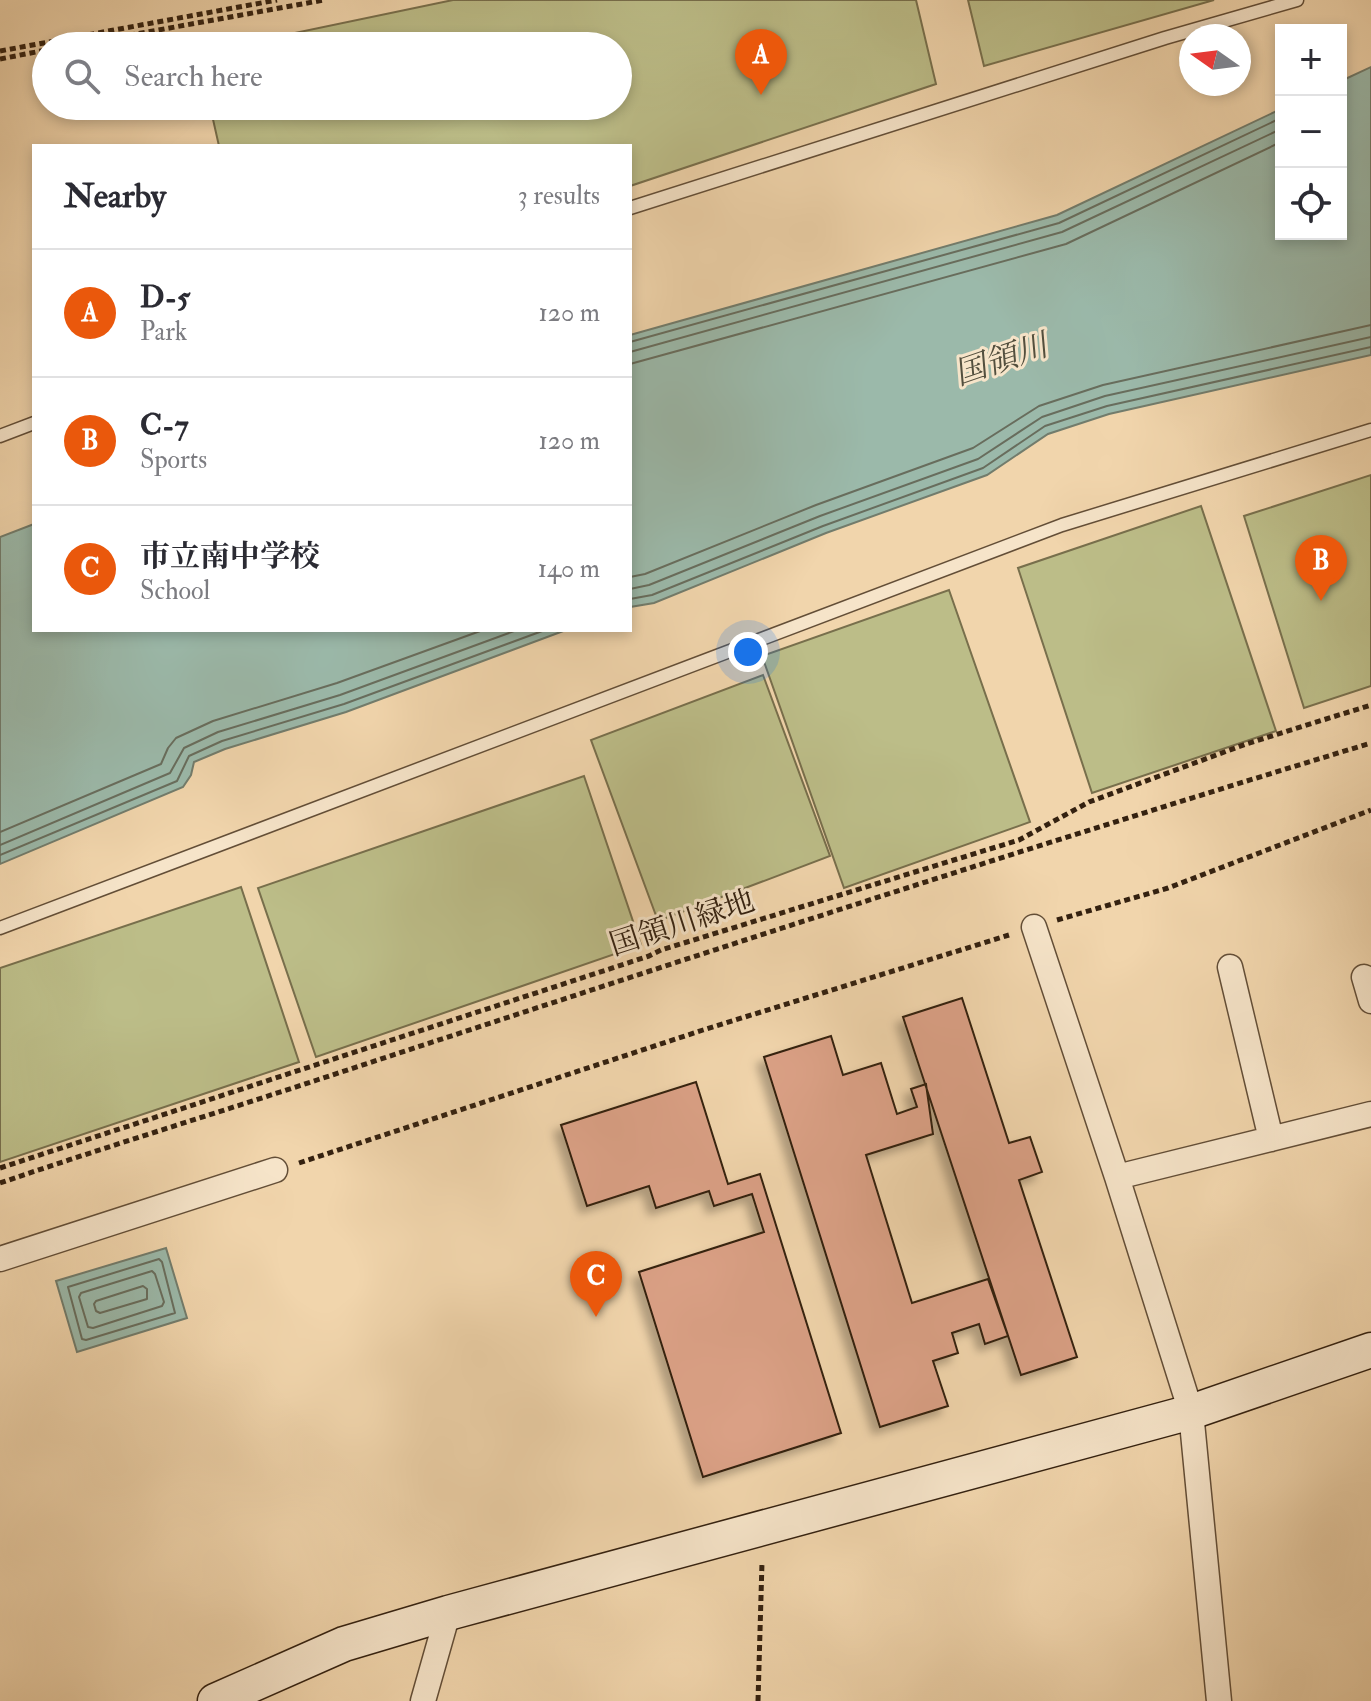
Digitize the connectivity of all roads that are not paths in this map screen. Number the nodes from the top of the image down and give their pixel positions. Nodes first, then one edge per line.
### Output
1 (1297, 0) edge
2 (632, 207) edge
3 (32, 424) edge
4 (1371, 430) edge
5 (0, 436) edge
6 (1034, 927) road end
7 (0, 928) edge
8 (1230, 967) dead end
9 (1364, 977) dead end
10 (1371, 1001) edge
11 (1371, 1114) edge
12 (1271, 1139) junction
13 (275, 1170) road end
14 (1117, 1177) junction
15 (0, 1259) edge
16 (1371, 1350) edge
17 (1191, 1412) junction
18 (448, 1613) junction
19 (215, 1701) edge
20 (423, 1701) edge
21 (1219, 1701) edge

1 - 2 lane
3 - 5 lane
4 - 7 lane
6 - 14 street
8 - 12 street
9 - 10 street
11 - 12 street
12 - 14 street
13 - 15 street
14 - 17 street
16 - 17 street
17 - 18 street
17 - 21 street
18 - 19 street
18 - 20 street

